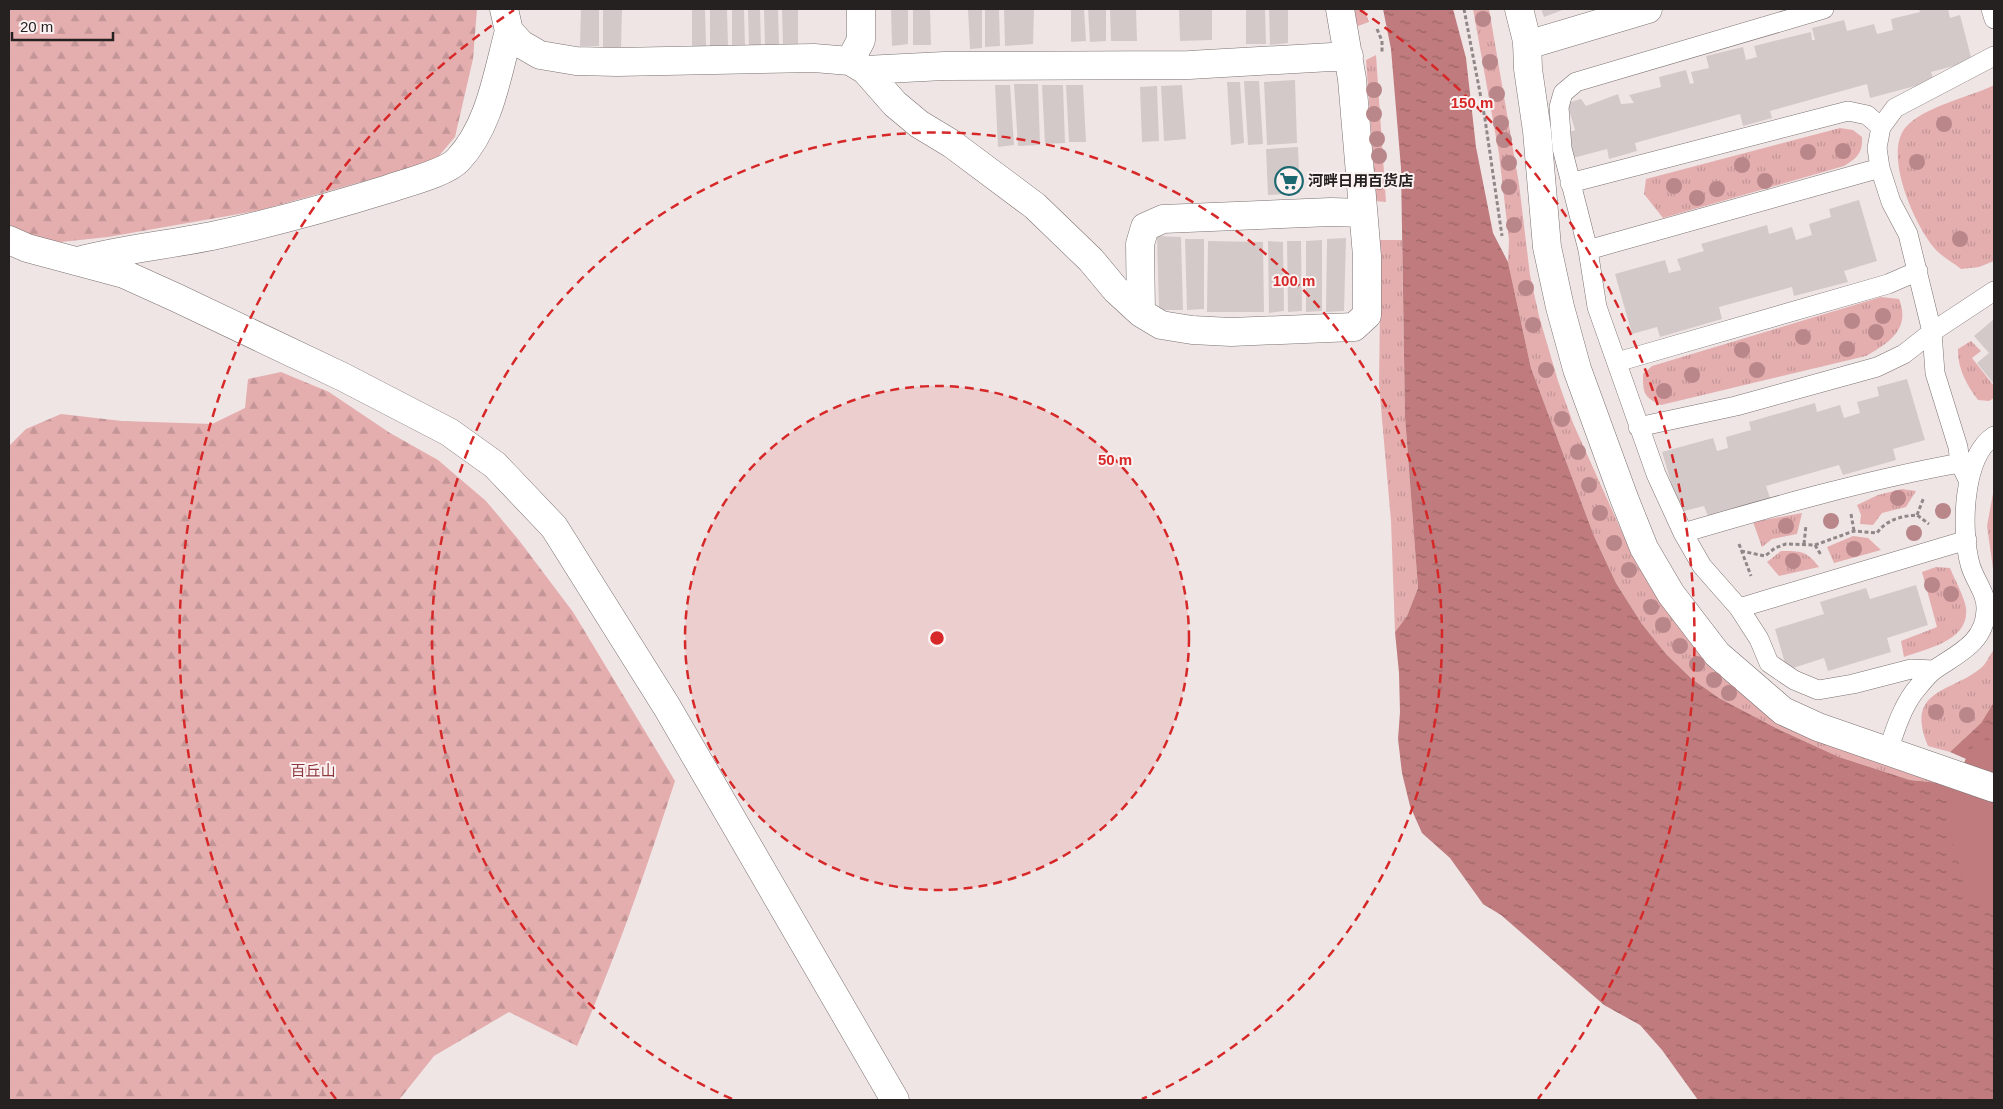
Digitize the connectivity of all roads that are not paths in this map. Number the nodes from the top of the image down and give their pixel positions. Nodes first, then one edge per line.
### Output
1 (861, 9) edge
2 (1340, 9) edge
3 (1518, 9) edge
4 (1648, 9) edge
5 (1824, 9) edge
6 (1991, 9) edge
7 (1994, 19) edge
8 (506, 20) edge
9 (1527, 45) junction
10 (1349, 56) junction
11 (1994, 56) edge
12 (857, 66) junction
13 (1881, 128) junction
14 (1880, 168) junction
15 (1570, 183) junction
16 (1363, 213) junction
17 (9, 240) edge
18 (1588, 250) junction
19 (76, 261) junction
20 (1918, 271) junction
21 (1994, 291) edge
22 (1141, 313) junction
23 (1932, 332) junction
24 (1617, 362) junction
25 (1638, 427) junction
26 (1994, 436) edge
27 (1960, 463) junction
28 (1969, 482) junction
29 (1683, 533) junction
30 (1968, 540) junction
31 (1738, 608) junction
32 (1934, 670) junction
33 (1888, 751) junction
34 (1994, 788) edge
35 (895, 1100) edge

1 - 12 street
2 - 10 street
3 - 9 street
4 - 9 street
5 - 15 lane
6 - 7 lane
8 - 12 street
8 - 19 street
9 - 33 street
10 - 12 street
10 - 16 street
11 - 13 lane
12 - 22 street
13 - 14 lane
13 - 15 lane
14 - 18 lane
14 - 20 lane
15 - 18 lane
16 - 22 street
16 - 22 street
17 - 19 street
18 - 24 lane
19 - 35 street
20 - 23 lane
20 - 24 lane
21 - 23 lane
23 - 25 lane
23 - 27 lane
24 - 25 lane
25 - 29 lane
26 - 28 lane
27 - 28 lane
27 - 29 lane
28 - 30 lane
29 - 31 lane
30 - 31 lane
30 - 32 lane
31 - 32 lane
32 - 33 lane
33 - 34 street

